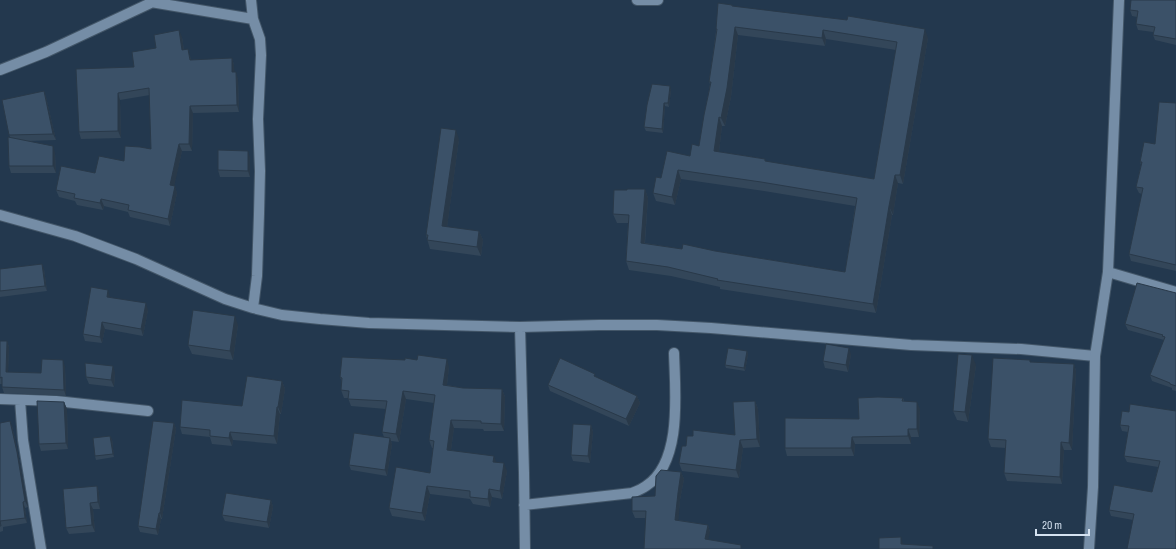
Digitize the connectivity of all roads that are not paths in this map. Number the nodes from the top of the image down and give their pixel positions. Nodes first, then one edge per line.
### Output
1 (251, 0) edge
2 (637, 0) edge
3 (658, 0) edge
4 (1119, 0) edge
5 (154, 1) edge
6 (253, 19) junction
7 (0, 70) edge
8 (0, 215) edge
9 (1108, 272) junction
10 (1176, 292) edge
11 (253, 308) junction
12 (520, 327) junction
13 (674, 353) dead end
14 (1095, 356) junction
15 (0, 399) edge
16 (20, 400) junction
17 (148, 411) dead end
18 (524, 505) junction
19 (41, 549) edge
20 (525, 549) edge
21 (1089, 549) edge

1 - 6 street
2 - 3 street
4 - 9 street
5 - 6 street
5 - 7 street
6 - 11 street
8 - 11 street
9 - 10 street
9 - 14 street
11 - 12 street
12 - 14 street
12 - 18 street
13 - 18 street
14 - 21 street
15 - 16 street
16 - 17 street
16 - 19 street
18 - 20 street

